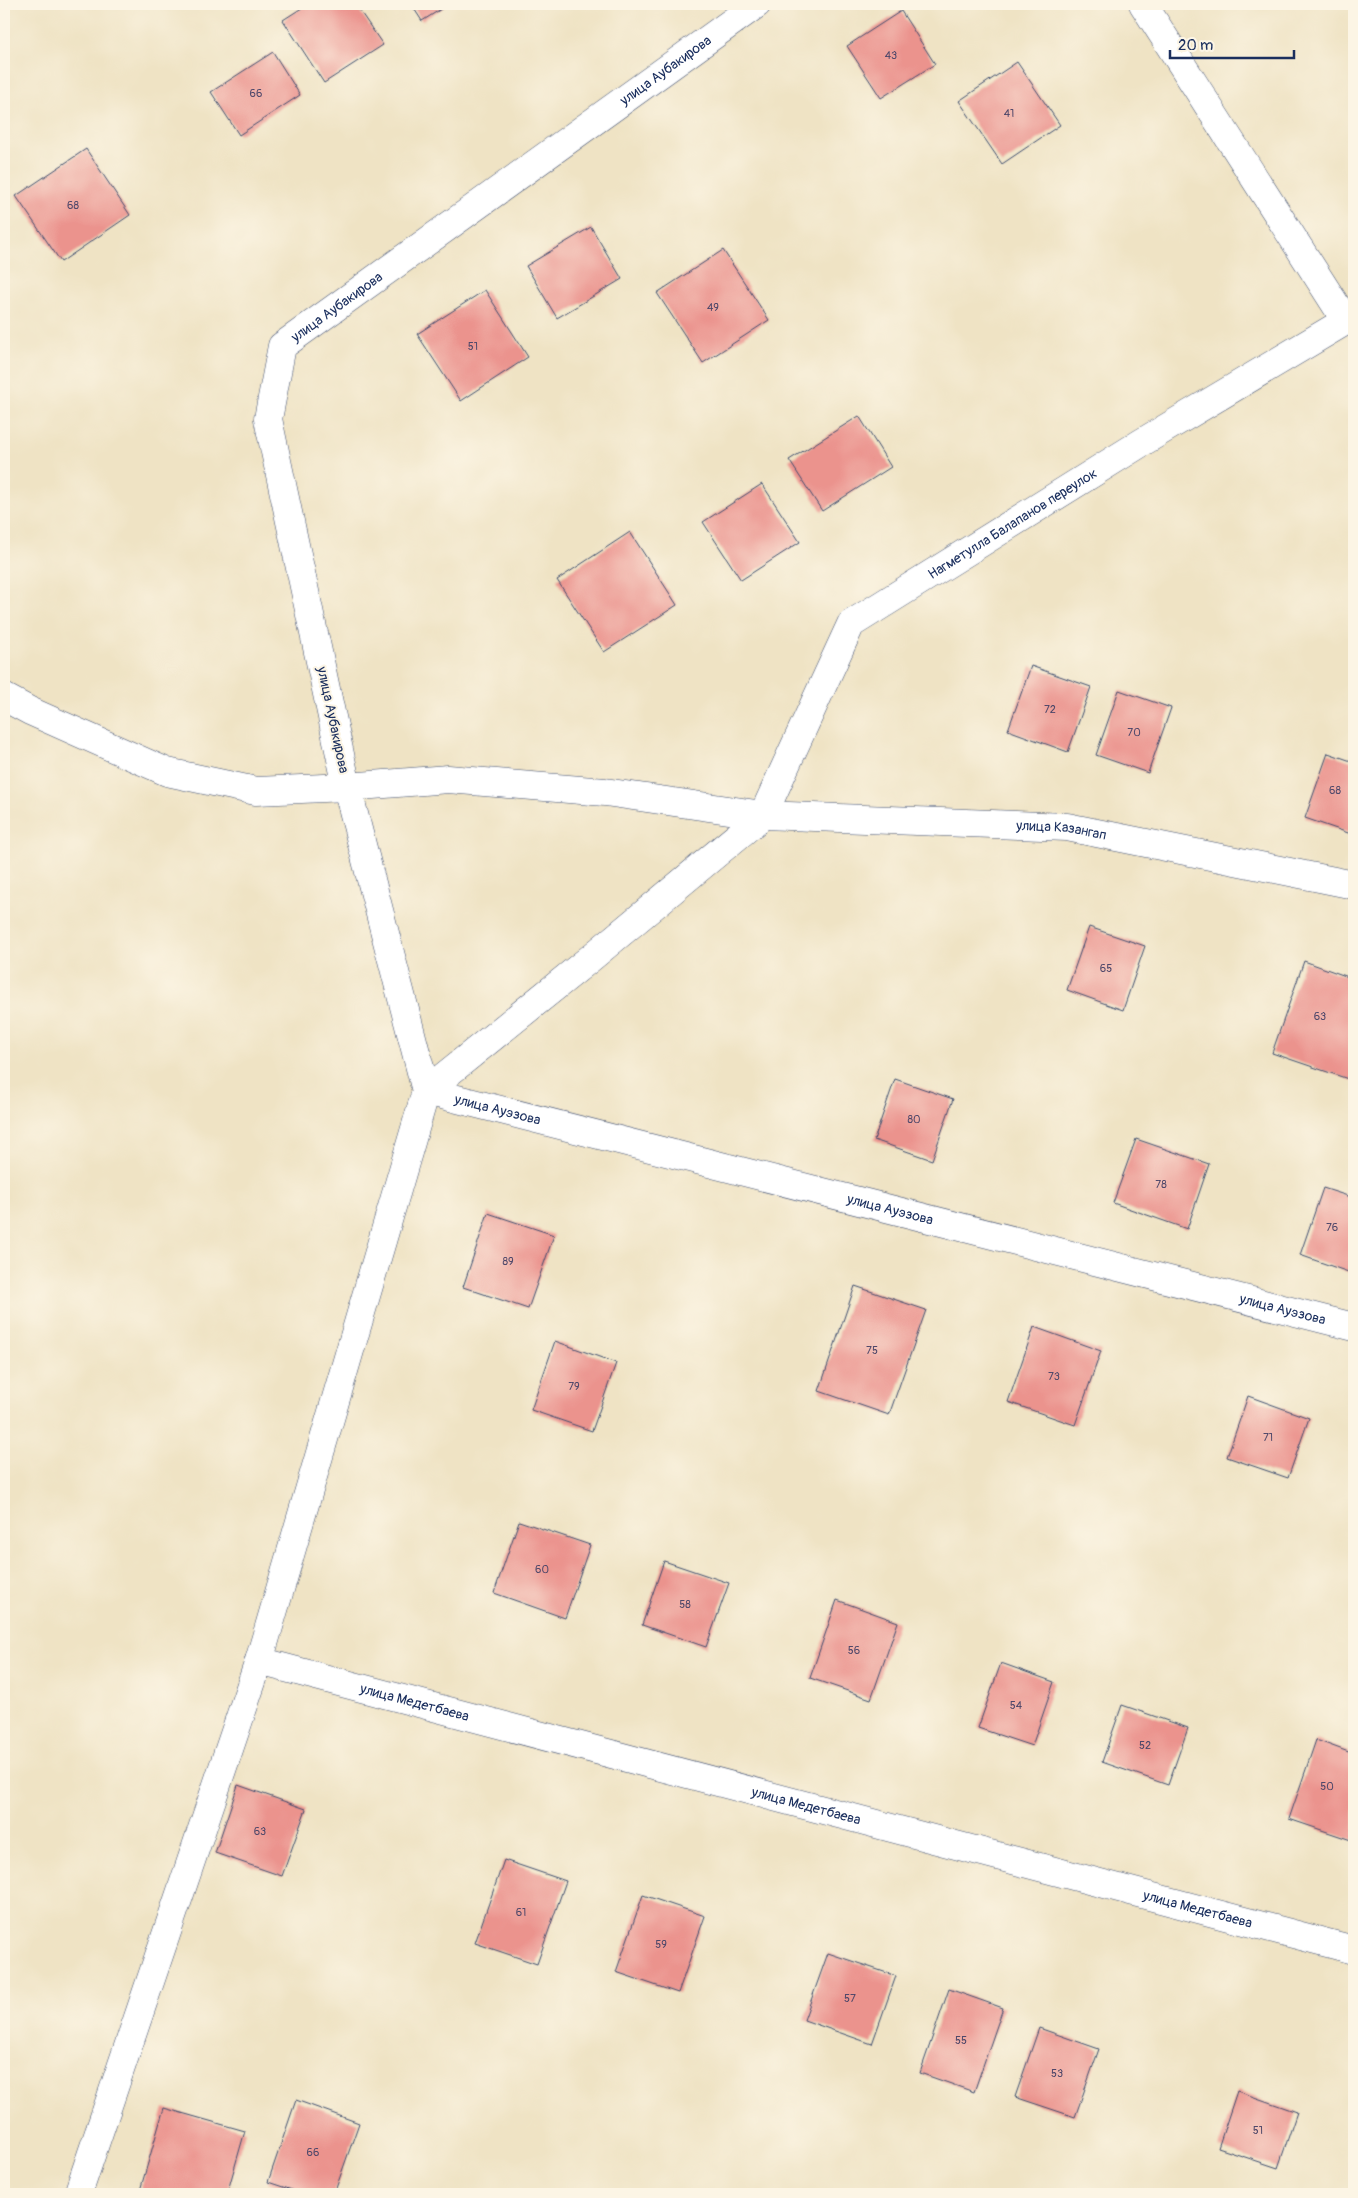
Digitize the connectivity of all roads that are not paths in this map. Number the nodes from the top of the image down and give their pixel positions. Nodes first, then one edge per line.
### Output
1 (757, 4) edge
2 (1143, 4) edge
3 (1350, 319) edge
4 (4, 696) edge
5 (347, 787) junction
6 (763, 815) junction
7 (1354, 885) edge
8 (426, 1091) junction
9 (1354, 1327) edge
10 (259, 1661) junction
11 (1354, 1950) edge
12 (78, 2194) edge

1 - 5 street, улица Аубакирова
2 - 3 street
3 - 6 street, Нагметулла Балапанов переулок
4 - 5 street, улица Казангап
5 - 6 street, улица Казангап
5 - 8 street, улица Аубакирова
6 - 7 street, улица Казангап
6 - 8 street
8 - 9 street, улица Ауэзова
8 - 10 street
10 - 11 street, улица Медетбаева
10 - 12 street

